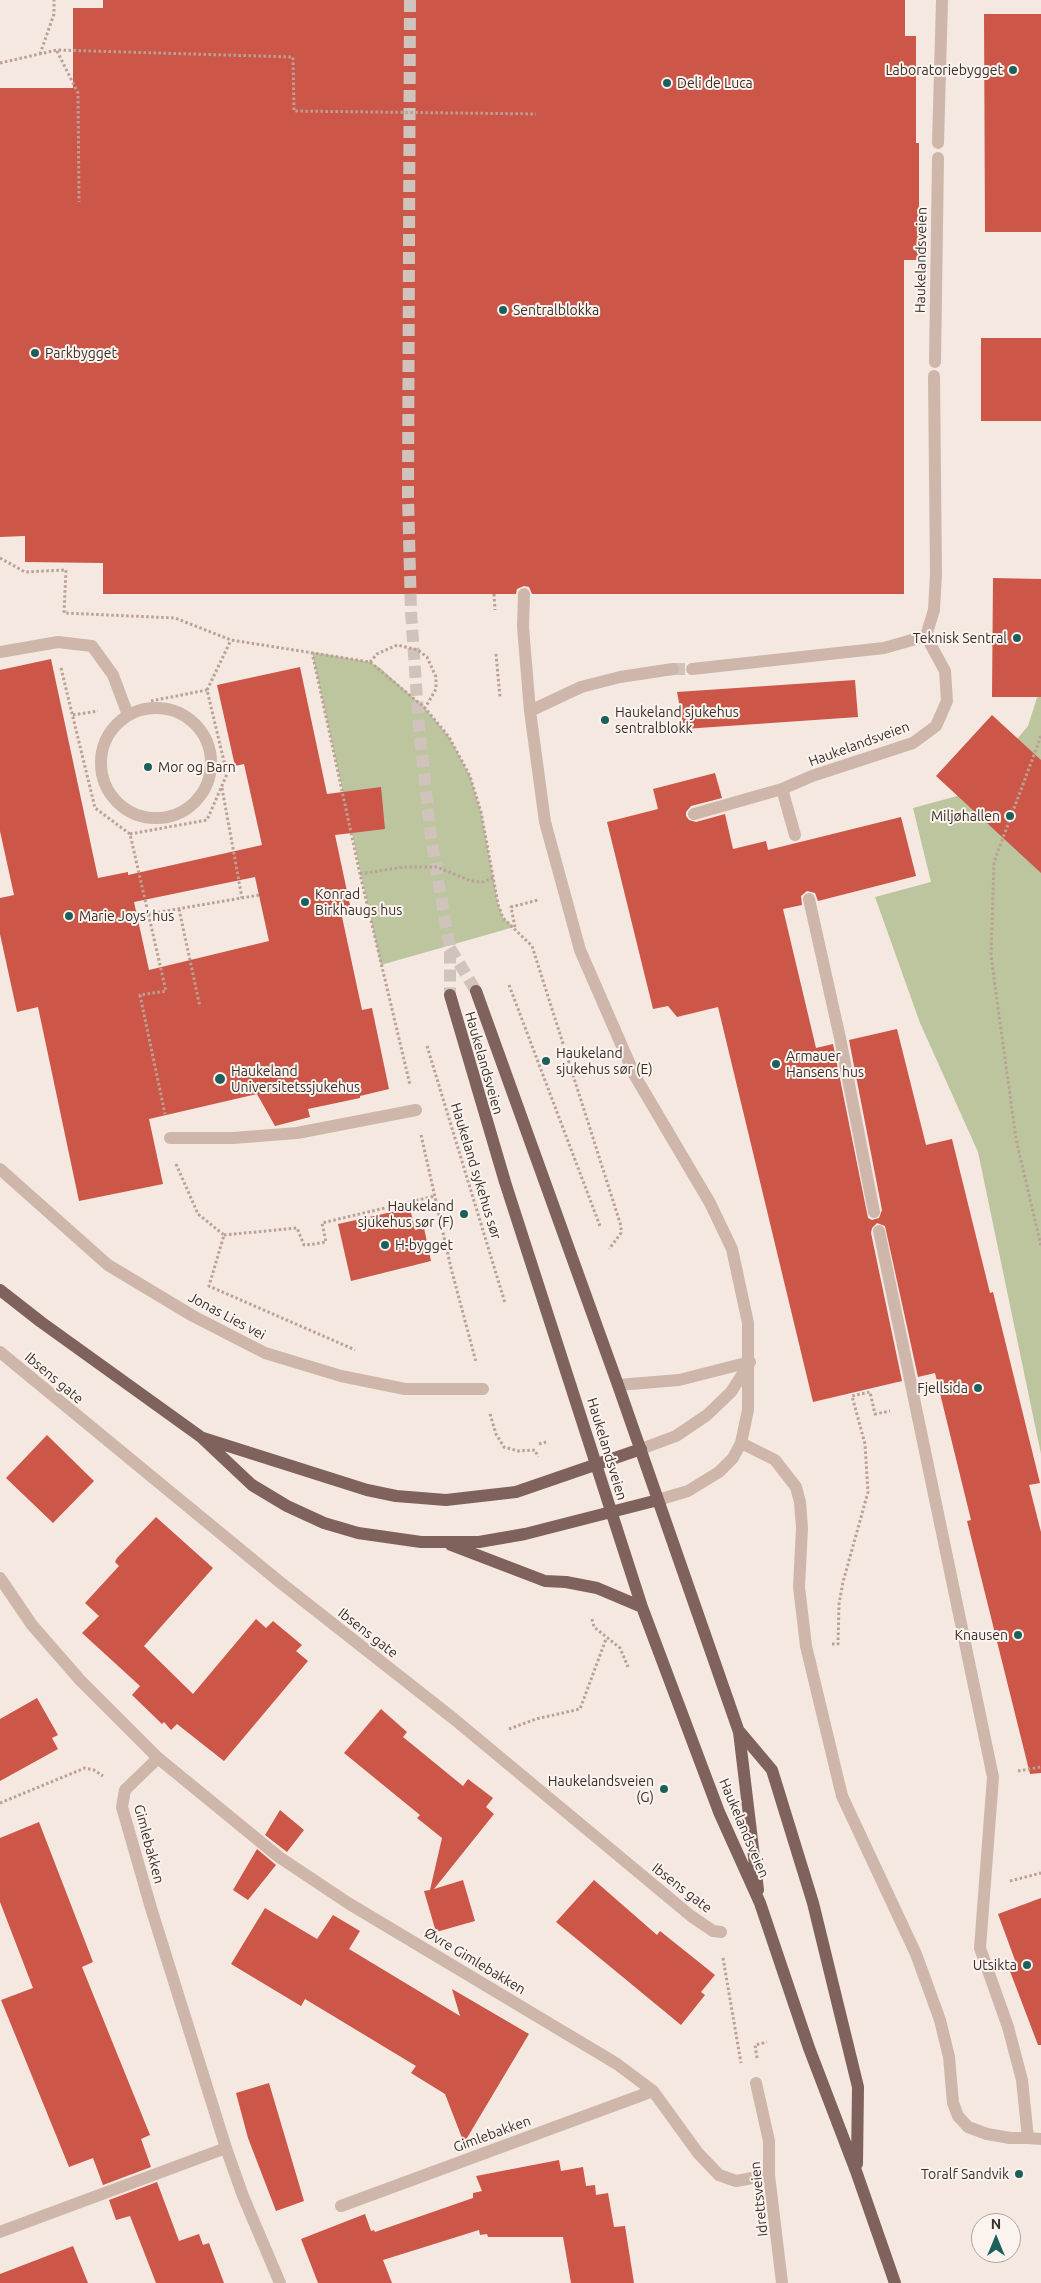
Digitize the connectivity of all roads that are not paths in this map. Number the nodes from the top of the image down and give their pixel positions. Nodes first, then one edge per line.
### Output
1 (942, 0) edge
2 (938, 143) dead end
3 (938, 158) dead end
4 (935, 362) dead end
5 (934, 376) dead end
6 (524, 594) dead end
7 (926, 636) junction
8 (0, 652) edge
9 (692, 669) tunnel mouth
10 (673, 670) tunnel mouth
11 (530, 712) junction
12 (128, 715) junction
13 (782, 789) junction
14 (694, 814) dead end
15 (795, 835) dead end
16 (809, 899) dead end
17 (476, 991) tunnel mouth
18 (450, 995) tunnel mouth
19 (416, 1110) dead end
20 (170, 1138) road end
21 (0, 1169) edge
22 (874, 1212) dead end
23 (879, 1231) dead end
24 (0, 1290) edge
25 (0, 1352) edge
26 (750, 1362) junction
27 (618, 1385) junction
28 (483, 1388) dead end
29 (201, 1437) junction
30 (741, 1443) junction
31 (641, 1449) junction
32 (596, 1463) junction
33 (658, 1500) junction
34 (610, 1513) junction
35 (446, 1543) junction
36 (0, 1578) edge
37 (642, 1607) junction
38 (740, 1732) junction
39 (158, 1758) junction
40 (760, 1903) junction
41 (721, 1932) road end
42 (756, 2083) dead end
43 (653, 2091) junction
44 (1035, 2138) edge
45 (226, 2148) junction
46 (856, 2171) junction
47 (769, 2175) junction
48 (341, 2206) dead end
49 (0, 2232) edge
50 (280, 2283) edge
51 (782, 2283) edge
52 (896, 2283) edge

1 - 2 street
3 - 4 street, Haukelandsveien
5 - 7 street
6 - 11 street
7 - 9 street
7 - 13 street, Haukelandsveien
8 - 12 street
10 - 11 street
11 - 26 street
12 - 12 street
13 - 14 street, Haukelandsveien
13 - 15 street
16 - 22 street
17 - 27 main road, Haukelandsveien
18 - 32 main road, Haukelandsveien
19 - 20 street
21 - 28 street, Jonas Lies vei
23 - 44 street
24 - 29 main road
25 - 41 street, Ibsens gate
26 - 27 street
26 - 30 street
26 - 31 street
27 - 31 main road, Haukelandsveien
29 - 32 main road
29 - 35 main road
30 - 33 street
30 - 44 street
31 - 32 main road
31 - 33 main road, Haukelandsveien
32 - 34 main road, Haukelandsveien
33 - 34 main road
33 - 38 main road, Haukelandsveien
34 - 35 main road
34 - 37 main road, Haukelandsveien
35 - 37 main road
36 - 39 street
37 - 40 main road, Haukelandsveien
38 - 40 main road, Haukelandsveien
38 - 46 main road, Haukelandsveien
39 - 43 street, Øvre Gimlebakken
39 - 45 street, Gimlebakken
40 - 46 main road, Haukelandsveien
42 - 47 street, Idrettsveien
43 - 47 street, Øvre Gimlebakken
43 - 48 street, Gimlebakken
45 - 49 street
45 - 50 street, Gimlebakken
46 - 52 main road, Haukelandsveien
47 - 51 street, Idrettsveien

